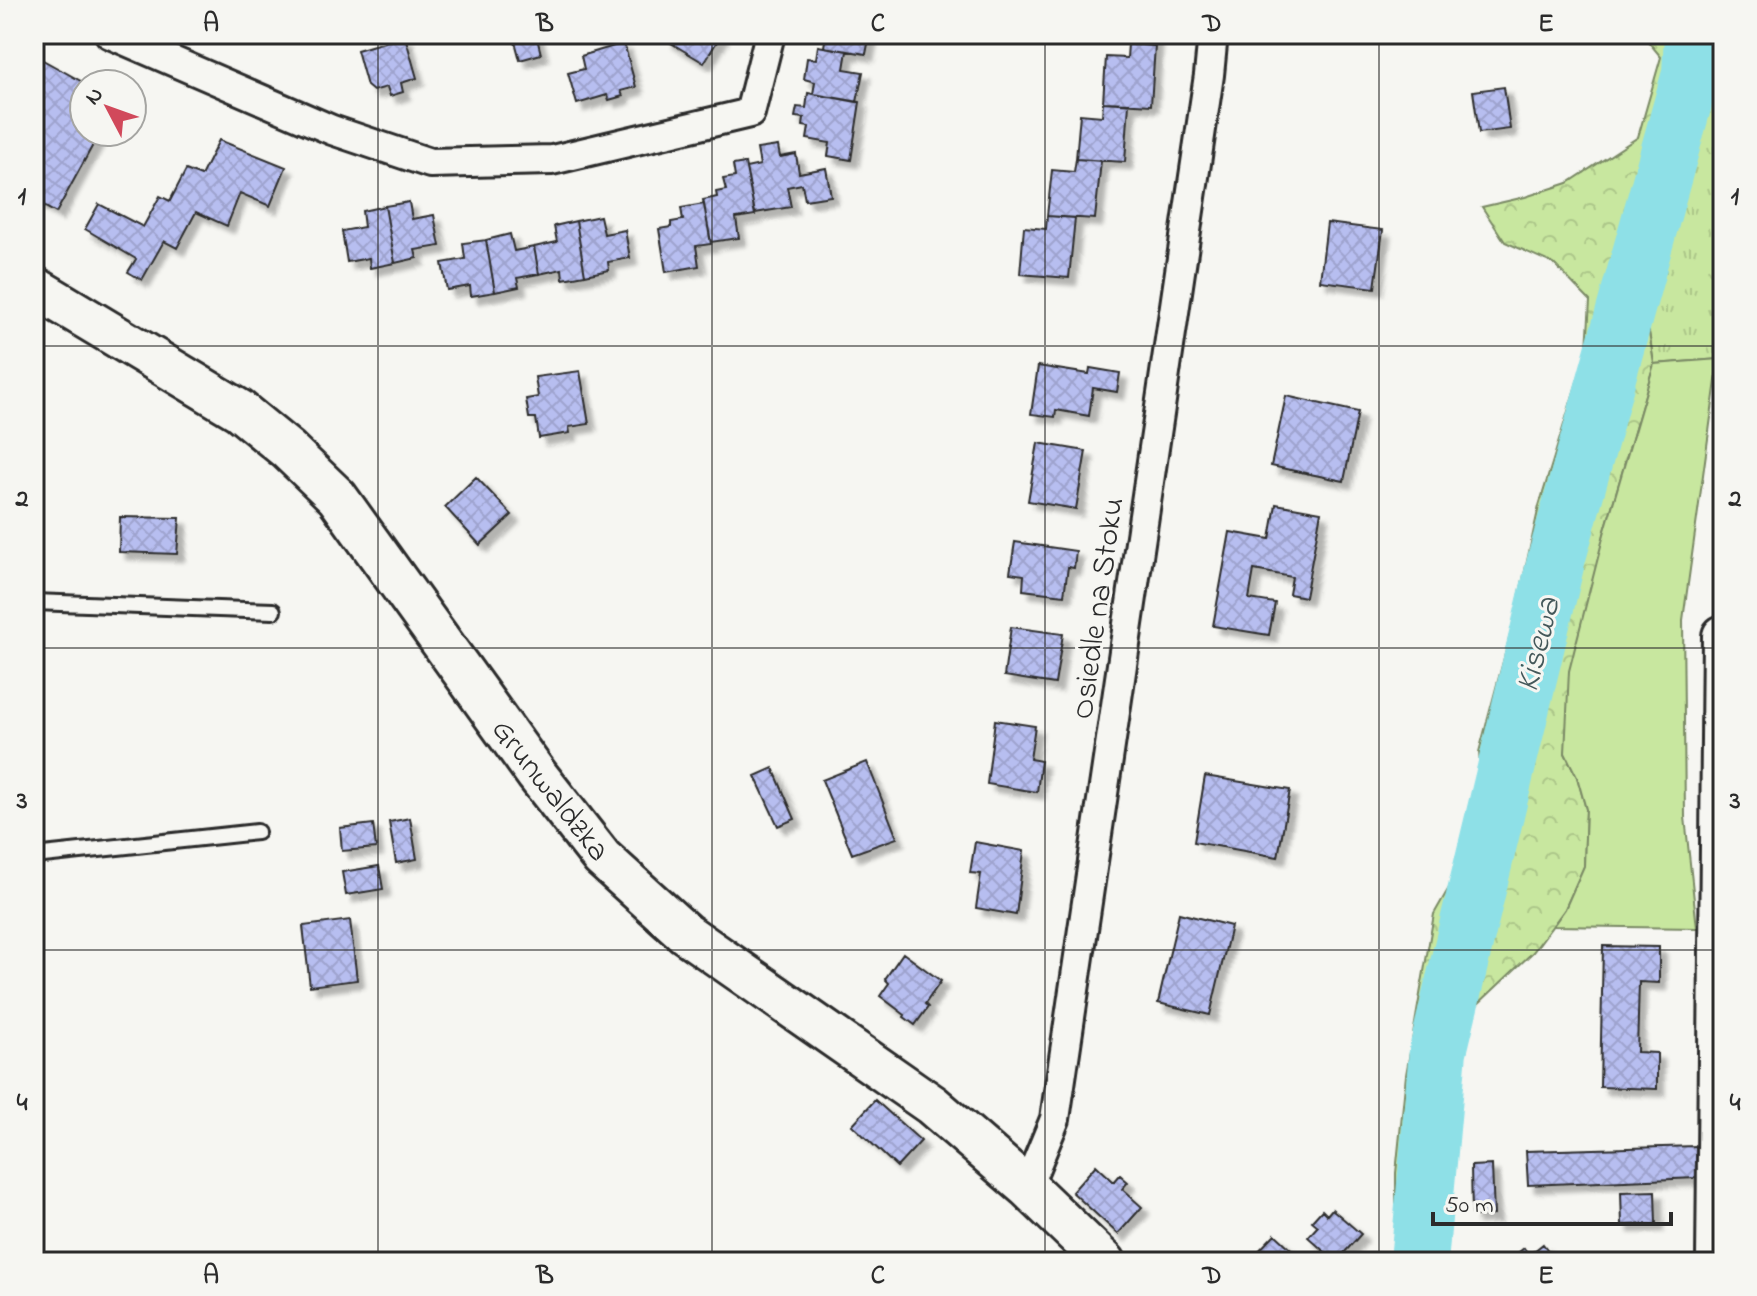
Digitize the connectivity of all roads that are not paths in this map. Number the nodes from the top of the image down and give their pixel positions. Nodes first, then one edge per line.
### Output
1 (110, 34) edge
2 (770, 34) edge
3 (1213, 34) edge
4 (34, 287) edge
5 (34, 602) edge
6 (273, 611) dead end
7 (1723, 636) edge
8 (257, 832) dead end
9 (34, 856) edge
10 (1027, 1187) junction
11 (1105, 1262) edge
12 (1717, 1262) edge

1 - 2 street
3 - 10 street, Osiedle na Stoku
4 - 10 main road, Grunwaldzka
5 - 6 lane
7 - 12 main road
8 - 9 lane
10 - 11 main road, Grunwaldzka

